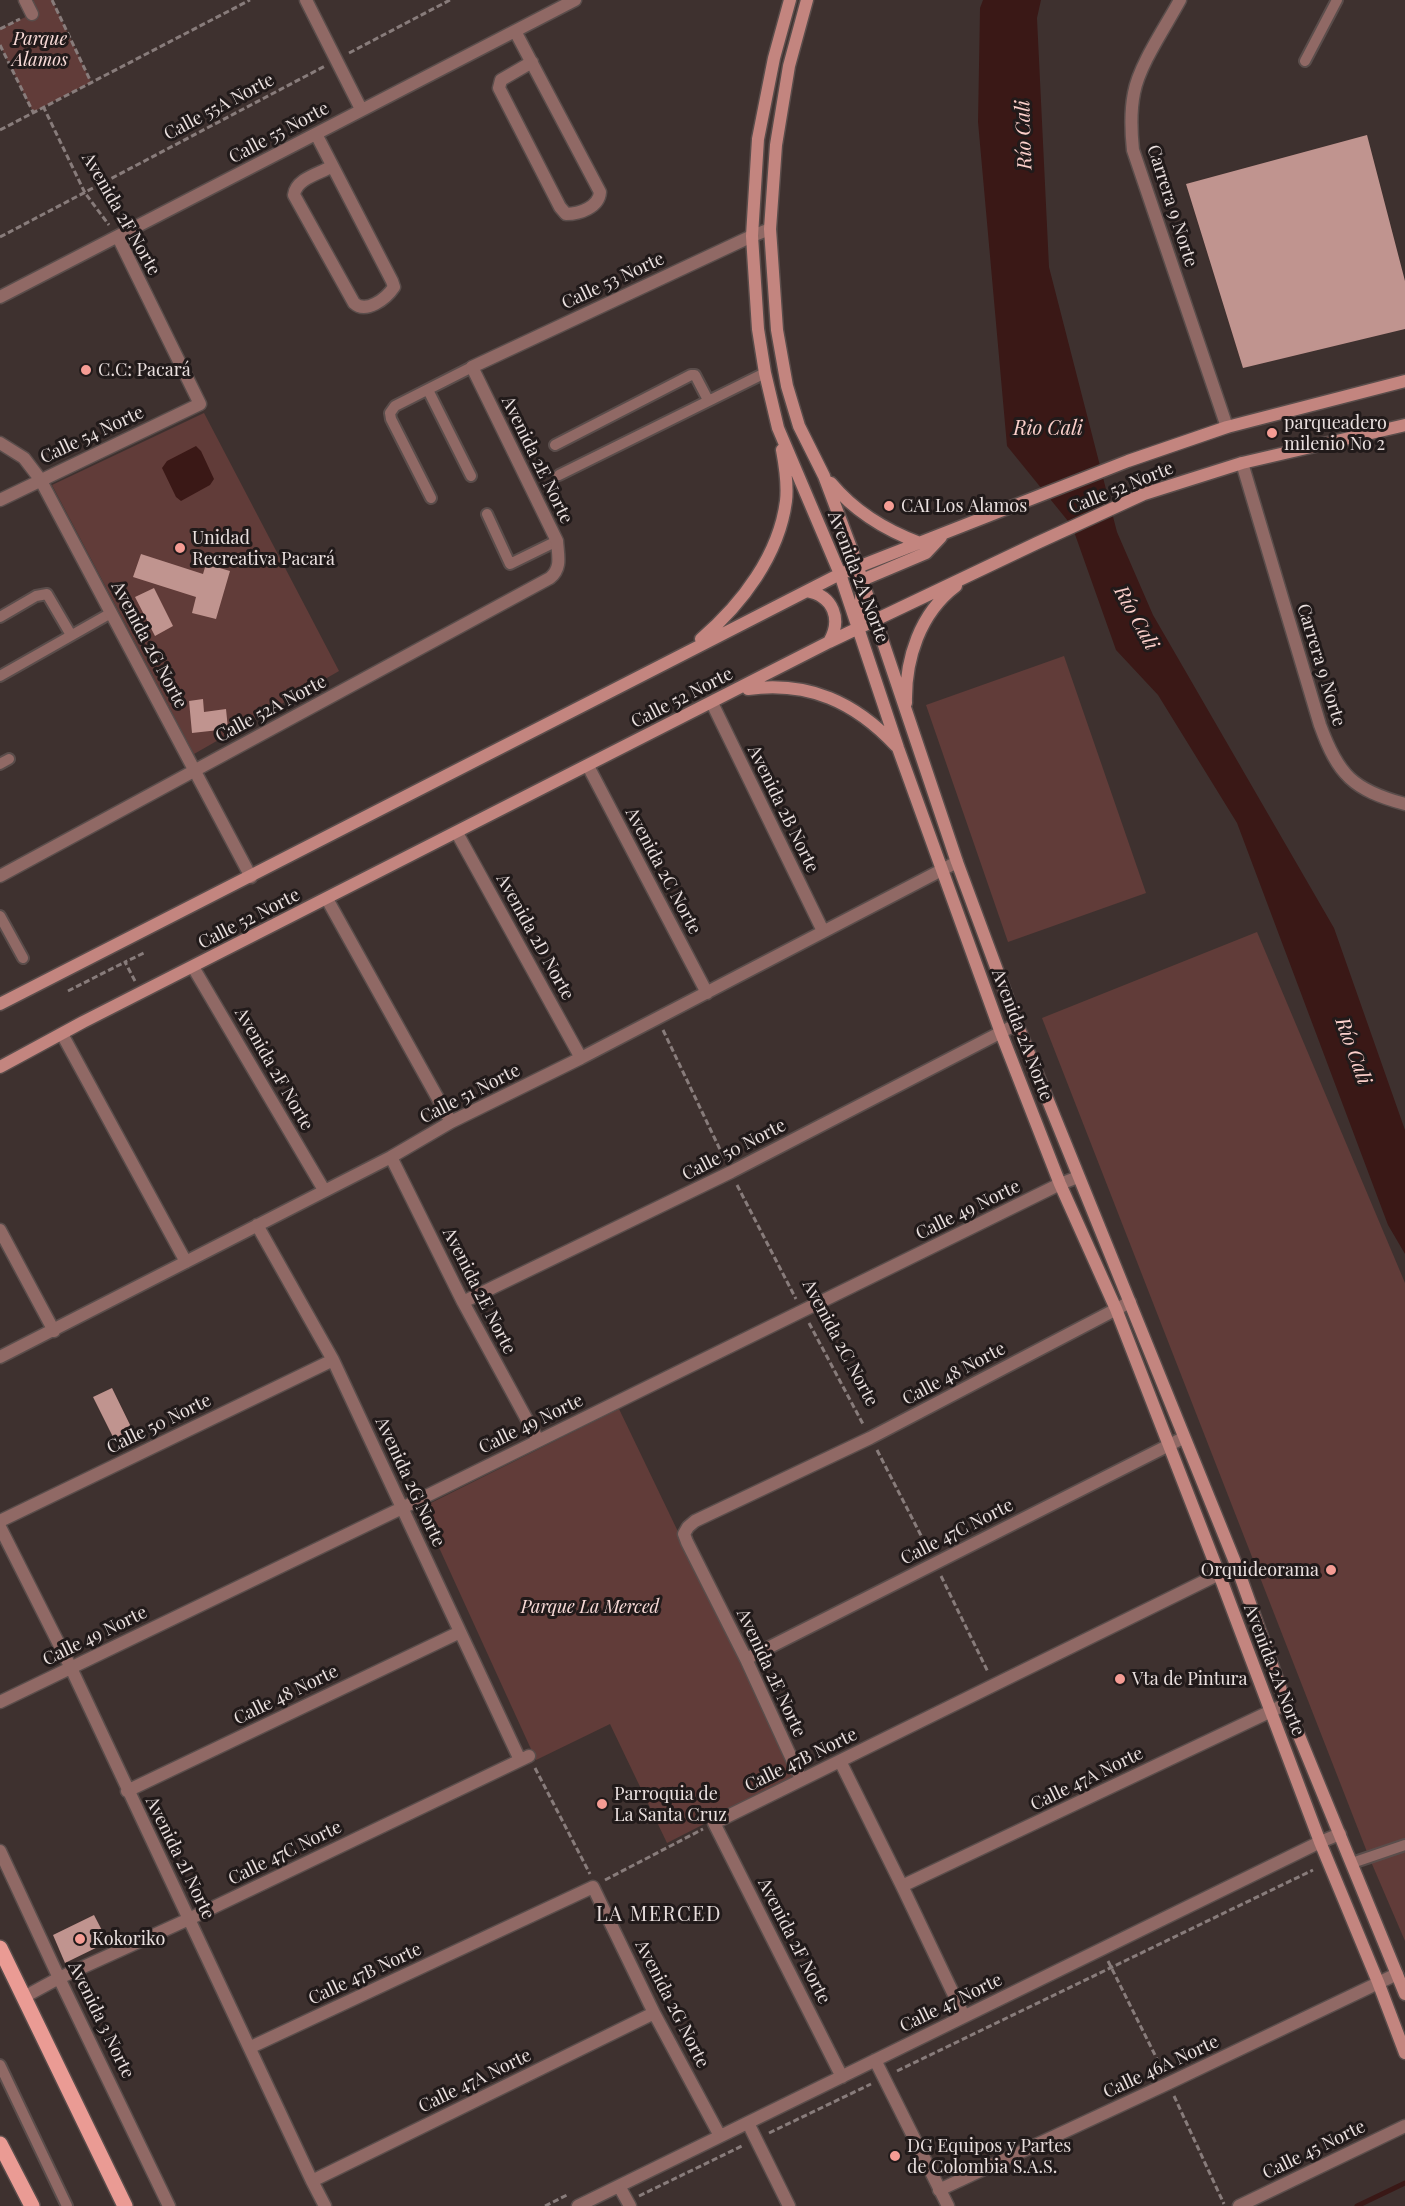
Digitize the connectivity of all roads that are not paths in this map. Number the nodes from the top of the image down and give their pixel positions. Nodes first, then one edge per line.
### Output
1 (306, 0) edge
2 (575, 0) edge
3 (790, 0) edge
4 (807, 0) edge
5 (1180, 0) edge
6 (1337, 0) edge
7 (515, 31) junction
8 (1305, 61) dead end
9 (532, 62) junction
10 (361, 109) junction
11 (316, 134) junction
12 (331, 167) junction
13 (770, 229) junction
14 (752, 236) junction
15 (118, 237) junction
16 (0, 297) edge
17 (472, 367) junction
18 (765, 373) junction
19 (1405, 381) edge
20 (428, 390) junction
21 (708, 400) junction
22 (200, 404) joint
23 (1405, 425) edge
24 (1227, 427) junction
25 (778, 428) junction
26 (0, 443) edge
27 (555, 445) dead end
28 (1242, 463) junction
29 (559, 475) dead end
30 (471, 476) dead end
31 (824, 476) junction
32 (40, 479) junction
33 (431, 498) dead end
34 (0, 500) edge
35 (487, 514) dead end
36 (943, 534) junction
37 (557, 541) junction
38 (920, 543) junction
39 (858, 566) junction
40 (558, 572) joint
41 (840, 574) junction
42 (973, 574) junction
43 (862, 580) junction
44 (807, 591) junction
45 (111, 613) junction
46 (0, 617) edge
47 (875, 620) junction
48 (860, 628) junction
49 (71, 635) junction
50 (829, 642) junction
51 (663, 663) junction
52 (0, 676) edge
53 (738, 690) junction
54 (712, 703) junction
55 (913, 734) junction
56 (898, 748) junction
57 (588, 766) junction
58 (194, 771) junction
59 (1405, 804) edge
60 (457, 833) junction
61 (957, 862) junction
62 (942, 870) junction
63 (0, 876) edge
64 (251, 877) junction
65 (327, 899) junction
66 (0, 916) edge
67 (823, 931) junction
68 (23, 958) dead end
69 (194, 967) junction
70 (707, 993) junction
71 (0, 1004) edge
72 (1017, 1024) junction
73 (1001, 1033) junction
74 (62, 1035) junction
75 (581, 1058) junction
76 (0, 1067) edge
77 (451, 1122) junction
78 (391, 1157) junction
79 (1078, 1178) junction
80 (1060, 1184) junction
81 (324, 1190) junction
82 (257, 1225) junction
83 (0, 1230) edge
84 (186, 1262) junction
85 (463, 1302) junction
86 (1130, 1302) junction
87 (1116, 1309) junction
88 (54, 1331) junction
89 (0, 1357) edge
90 (333, 1360) junction
91 (1183, 1438) junction
92 (538, 1440) junction
93 (1168, 1446) junction
94 (402, 1508) junction
95 (0, 1521) edge
96 (695, 1521) joint
97 (0, 1527) edge
98 (1237, 1567) junction
99 (1219, 1574) junction
100 (460, 1632) junction
101 (746, 1659) junction
102 (71, 1668) junction
103 (0, 1702) edge
104 (1287, 1704) junction
105 (1270, 1711) junction
106 (524, 1758) joint
107 (840, 1761) junction
108 (801, 1779) junction
109 (128, 1791) junction
110 (714, 1823) joint
111 (1340, 1834) junction
112 (1320, 1842) junction
113 (1405, 1845) edge
114 (0, 1851) edge
115 (1352, 1863) junction
116 (594, 1886) joint
117 (903, 1886) junction
118 (189, 1919) junction
119 (0, 1948) edge
120 (1397, 1974) junction
121 (59, 1978) junction
122 (1378, 1982) junction
123 (1405, 1994) edge
124 (24, 1997) junction
125 (654, 2013) junction
126 (964, 2016) junction
127 (250, 2047) junction
128 (1405, 2053) edge
129 (874, 2060) junction
130 (0, 2065) edge
131 (842, 2077) junction
132 (748, 2123) junction
133 (1405, 2126) edge
134 (720, 2136) junction
135 (1, 2147) edge
136 (312, 2181) junction
137 (619, 2186) junction
138 (939, 2190) junction
139 (32, 2206) edge
140 (67, 2206) edge
141 (125, 2206) edge
142 (169, 2206) edge
143 (325, 2206) edge
144 (578, 2206) edge
145 (630, 2206) edge
146 (789, 2206) edge
147 (948, 2206) edge
148 (1239, 2206) edge

1 - 10 street
2 - 7 street, Calle 55 Norte
3 - 14 main road, Avenida 2A Norte
4 - 13 main road, Avenida 2A Norte
5 - 24 street, Carrera 9 Norte
6 - 8 lane
7 - 9 street
7 - 10 street, Calle 55 Norte
9 - 9 street
10 - 11 street, Calle 55 Norte
11 - 12 street
11 - 15 street, Calle 55 Norte
12 - 12 street
13 - 14 street, Calle 53 Norte
13 - 31 main road, Avenida 2A Norte
14 - 17 street, Calle 53 Norte
14 - 18 main road, Avenida 2A Norte
15 - 16 street, Calle 55 Norte
15 - 22 street, Avenida 2F Norte
17 - 20 lane
17 - 37 street, Avenida 2E Norte
18 - 21 lane
18 - 25 main road, Avenida 2A Norte
19 - 24 main road, Calle 52 Norte
20 - 30 lane
20 - 33 lane
21 - 27 lane
21 - 29 lane
22 - 32 street, Calle 54 Norte
23 - 28 main road, Calle 52 Norte
24 - 36 main road, Calle 52 Norte
25 - 41 main road, Avenida 2A Norte
25 - 51 main road
26 - 32 street, Avenida 2G Norte
28 - 42 main road, Calle 52 Norte
28 - 59 street, Carrera 9 Norte
31 - 38 main road
31 - 39 main road, Avenida 2A Norte
32 - 34 street, Calle 54 Norte
32 - 45 street, Avenida 2G Norte
35 - 37 lane
36 - 38 main road, Calle 52 Norte
36 - 43 main road
37 - 40 street, Avenida 2E Norte
38 - 39 main road, Calle 52 Norte
39 - 41 main road, Calle 52 Norte
39 - 43 main road, Avenida 2A Norte
40 - 58 street, Calle 52A Norte
41 - 44 main road, Calle 52 Norte
41 - 48 main road, Avenida 2A Norte
42 - 47 main road, Calle 52 Norte
42 - 55 main road
43 - 47 main road, Avenida 2A Norte
43 - 48 main road
44 - 50 main road
44 - 51 main road, Calle 52 Norte
45 - 49 lane
45 - 58 street, Avenida 2G Norte
46 - 49 lane
47 - 48 main road, Calle 52 Norte
47 - 55 main road, Avenida 2A Norte
48 - 50 main road, Calle 52 Norte
48 - 56 main road, Avenida 2A Norte
49 - 52 lane
50 - 53 main road, Calle 52 Norte
51 - 64 main road, Calle 52 Norte
53 - 54 main road, Calle 52 Norte
53 - 56 main road
54 - 57 main road, Calle 52 Norte
54 - 67 street, Avenida 2B Norte
55 - 61 main road, Avenida 2A Norte
56 - 62 main road, Avenida 2A Norte
57 - 60 main road, Calle 52 Norte
57 - 70 street, Avenida 2C Norte
58 - 63 street, Calle 52A Norte
58 - 64 street, Avenida 2G Norte
60 - 65 main road, Calle 52 Norte
60 - 75 street, Avenida 2D Norte
61 - 62 street, Calle 51 Norte
61 - 72 main road, Avenida 2A Norte
62 - 67 street, Calle 51 Norte
62 - 73 main road, Avenida 2A Norte
64 - 71 main road, Calle 52 Norte
65 - 69 main road, Calle 52 Norte
65 - 77 street
66 - 68 lane
67 - 70 street, Calle 51 Norte
69 - 74 main road, Calle 52 Norte
69 - 81 street, Avenida 2F Norte
70 - 75 street, Calle 51 Norte
72 - 73 street, Calle 50 Norte
72 - 79 main road, Avenida 2A Norte
73 - 80 main road, Avenida 2A Norte
73 - 85 street, Calle 50 Norte
74 - 76 main road, Calle 52 Norte
74 - 84 street
75 - 77 street, Calle 51 Norte
77 - 78 street, Calle 51 Norte
78 - 81 street, Calle 51 Norte
78 - 85 street, Avenida 2E Norte
79 - 80 street, Calle 49 Norte
79 - 86 main road, Avenida 2A Norte
80 - 87 main road, Avenida 2A Norte
80 - 92 street, Calle 49 Norte
81 - 82 street, Calle 51 Norte
82 - 84 street, Calle 51 Norte
82 - 90 street, Avenida 2G Norte
83 - 88 street
84 - 88 street, Calle 51 Norte
85 - 92 street, Avenida 2E Norte
86 - 87 street, Calle 48 Norte
86 - 91 main road, Avenida 2A Norte
87 - 93 main road, Avenida 2A Norte
87 - 96 street, Calle 48 Norte
88 - 89 street, Calle 51 Norte
90 - 94 street, Avenida 2G Norte
90 - 95 street, Calle 50 Norte
91 - 93 street, Calle 47C Norte
91 - 98 main road, Avenida 2A Norte
92 - 94 street, Calle 49 Norte
93 - 99 main road, Avenida 2A Norte
93 - 101 street, Calle 47C Norte
94 - 100 street, Avenida 2G Norte
94 - 102 street, Calle 49 Norte
96 - 101 street, Avenida 2E Norte
97 - 102 street, Avenida 2I Norte
98 - 99 street, Calle 47B Norte
98 - 104 main road, Avenida 2A Norte
99 - 105 main road, Avenida 2A Norte
99 - 107 street, Calle 47B Norte
100 - 106 street, Avenida 2G Norte
100 - 109 street, Calle 48 Norte
101 - 108 street, Avenida 2E Norte
102 - 103 street, Calle 49 Norte
102 - 109 street, Avenida 2I Norte
104 - 105 street, Calle 47A Norte
104 - 111 main road, Avenida 2A Norte
105 - 112 main road, Avenida 2A Norte
105 - 117 street, Calle 47A Norte
106 - 118 street, Calle 47C Norte
107 - 108 street, Calle 47B Norte
107 - 117 street
108 - 110 street, Calle 47B Norte
109 - 118 street, Avenida 2I Norte
110 - 131 street, Avenida 2F Norte
111 - 112 street, Calle 47 Norte
111 - 115 main road, Avenida 2A Norte
112 - 122 main road, Avenida 2A Norte
112 - 126 street, Calle 47 Norte
113 - 115 lane
114 - 121 street, Avenida 3 Norte
115 - 120 main road, Avenida 2A Norte
116 - 125 street, Avenida 2G Norte
116 - 127 street, Calle 47B Norte
117 - 126 street
118 - 121 street, Calle 47C Norte
118 - 127 street, Avenida 2I Norte
119 - 124 main road
120 - 122 street, Calle 46A Norte
120 - 123 main road, Avenida 2A Norte
121 - 124 street, Calle 47C Norte
121 - 142 street, Avenida 3 Norte
122 - 128 main road, Avenida 2A Norte
122 - 138 street, Calle 46A Norte
124 - 141 main road
125 - 134 street, Avenida 2G Norte
125 - 136 street, Calle 47A Norte
126 - 129 street, Calle 47 Norte
127 - 136 street, Avenida 2I Norte
129 - 131 street, Calle 47 Norte
129 - 138 street
130 - 140 lane
131 - 132 street, Calle 47 Norte
132 - 134 street, Calle 47 Norte
132 - 146 street
133 - 148 street, Calle 45 Norte
134 - 137 street, Calle 47 Norte
135 - 139 main road
136 - 143 street, Avenida 2I Norte
137 - 144 street, Calle 47 Norte
137 - 145 street
138 - 147 street

